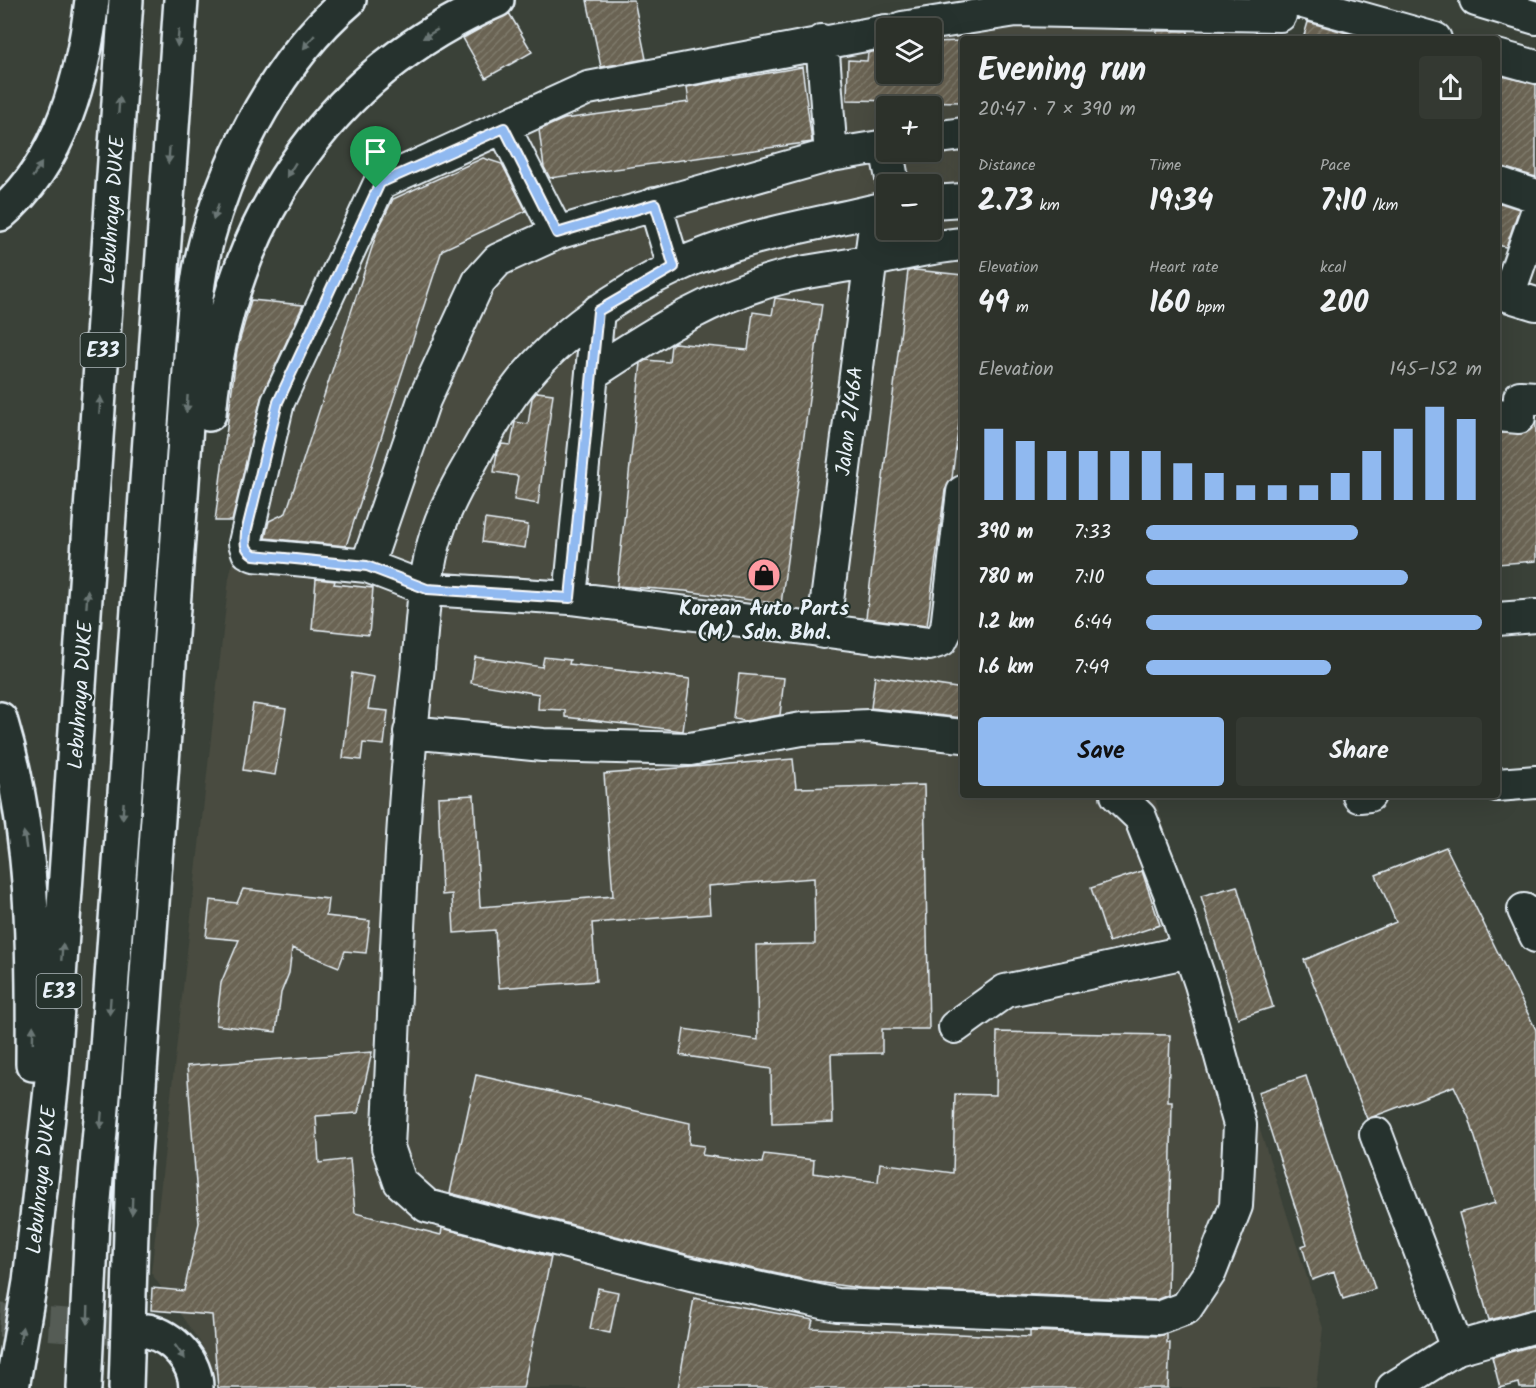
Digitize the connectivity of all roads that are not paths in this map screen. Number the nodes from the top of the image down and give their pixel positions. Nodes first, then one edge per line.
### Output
1 (92, 0) edge
2 (126, 0) edge
3 (181, 0) edge
4 (349, 0) edge
5 (1476, 0) edge
6 (489, 3) edge
7 (1284, 13) edge
8 (1536, 18) edge
9 (942, 22) edge
10 (876, 33) edge
11 (1418, 36) edge
12 (822, 41) junction
13 (1500, 58) edge
14 (1536, 68) edge
15 (504, 128) junction
16 (960, 134) edge
17 (942, 137) edge
18 (876, 150) edge
19 (831, 155) junction
20 (1500, 184) edge
21 (1536, 196) edge
22 (960, 200) edge
23 (942, 201) edge
24 (876, 203) edge
25 (655, 204) junction
26 (0, 214) edge
27 (1536, 215) edge
28 (557, 233) junction
29 (876, 235) edge
30 (960, 244) edge
31 (869, 261) junction
32 (674, 267) junction
33 (1514, 297) edge
34 (598, 311) junction
35 (593, 373) junction
36 (1536, 398) edge
37 (1500, 415) edge
38 (148, 453) junction
39 (960, 527) edge
40 (367, 566) junction
41 (427, 589) junction
42 (570, 598) junction
43 (1536, 616) edge
44 (1500, 619) edge
45 (823, 632) junction
46 (0, 718) edge
47 (410, 732) junction
48 (960, 736) edge
49 (1536, 782) edge
50 (1500, 785) edge
51 (1120, 798) edge
52 (1190, 951) junction
53 (145, 1001) junction
54 (955, 1028) dead end
55 (1376, 1134) dead end
56 (133, 1170) junction
57 (30, 1282) junction
58 (1536, 1326) edge
59 (148, 1331) tunnel mouth
60 (1457, 1348) junction
61 (12, 1388) edge
62 (84, 1388) edge
63 (126, 1388) edge
64 (196, 1388) edge
65 (1393, 1388) edge

26 -> 1 highway
57 -> 2 highway, Lebuhraya DUKE / E33
3 -> 38 highway, E33
4 -> 53 highway
5 - 8 street
6 -> 56 highway
7 - 9 street
7 - 11 street
10 - 12 street
12 - 15 street
12 - 19 street
13 - 14 street
15 - 28 street
15 - 40 street
16 - 17 street
18 - 19 street
19 - 25 street
20 - 21 street
22 - 23 street
24 - 32 street
25 - 28 street
25 - 32 street
27 - 33 street
28 - 40 street
29 - 31 street, Jalan 2/46A
30 - 31 street
31 - 35 street
31 - 45 street, Jalan 2/46A
32 - 34 street
34 - 35 street
34 - 41 street
35 - 42 street
36 - 37 street
38 - 53 highway
38 -> 62 highway, E33
39 - 45 street
40 - 41 street
41 - 42 street
41 - 47 street
42 - 45 street
43 - 44 street
57 -> 46 highway
47 - 48 street
47 - 52 street
49 - 50 street
51 - 52 street
52 - 54 street
53 - 56 highway
55 - 60 street
56 -> 63 highway
61 -> 57 highway, Lebuhraya DUKE / E33
58 - 60 street
59 -> 64 highway
60 - 65 street

